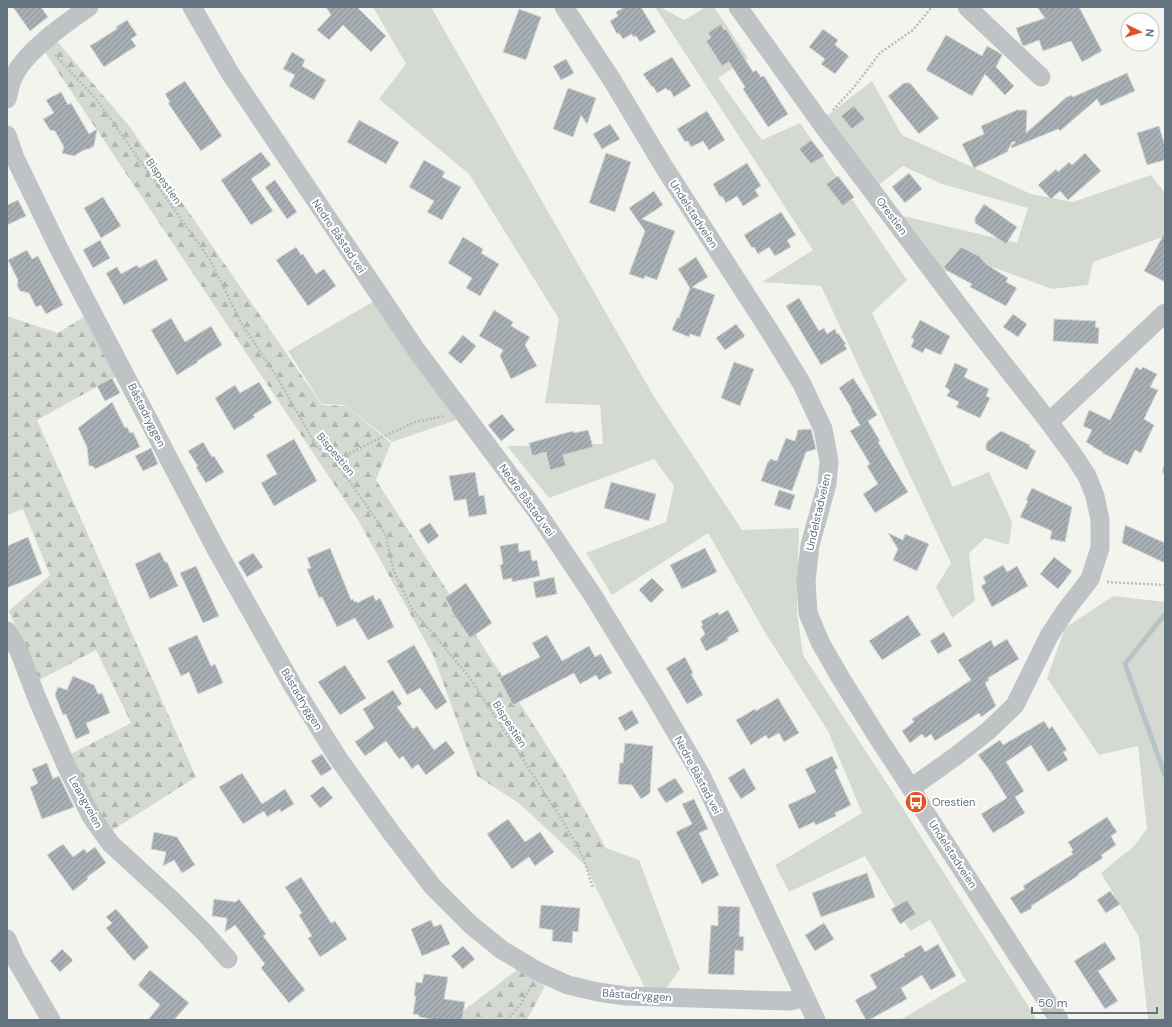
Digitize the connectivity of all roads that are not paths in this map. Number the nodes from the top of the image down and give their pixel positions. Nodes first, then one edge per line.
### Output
1 (89, 7) edge
2 (192, 7) edge
3 (564, 7) edge
4 (738, 7) edge
5 (967, 7) edge
6 (1041, 77) dead end
7 (7, 99) edge
8 (7, 135) edge
9 (1165, 313) edge
10 (1049, 422) junction
11 (7, 632) edge
12 (912, 788) junction
13 (7, 939) edge
14 (228, 959) dead end
15 (805, 997) junction
16 (51, 1020) edge
17 (816, 1020) edge
18 (1059, 1020) edge

1 - 7 street
2 - 15 street, Nedre Båstad vei
3 - 12 street, Undelstadveien
4 - 10 street, Orestien
5 - 6 street
8 - 15 street, Båstadryggen
9 - 10 street
10 - 12 street, Orestien
11 - 14 street, Leangveien
12 - 18 street, Undelstadveien
13 - 16 street
15 - 17 street, Nedre Båstad vei

